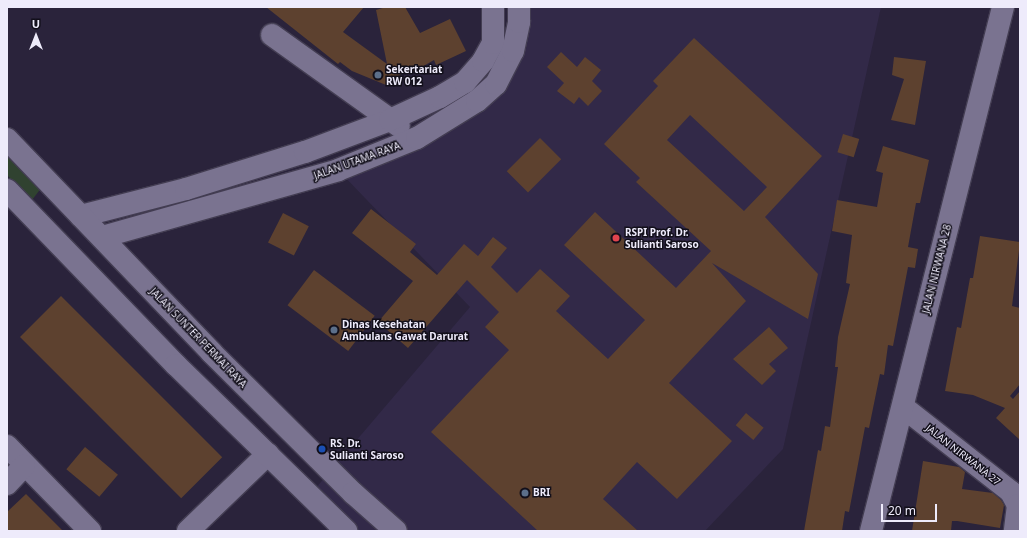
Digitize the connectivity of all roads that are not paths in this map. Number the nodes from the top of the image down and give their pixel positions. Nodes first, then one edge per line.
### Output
1 (493, 7) edge
2 (519, 7) edge
3 (1002, 7) edge
4 (272, 35) dead end
5 (390, 120) junction
6 (7, 138) edge
7 (418, 138) junction
8 (7, 190) edge
9 (81, 216) junction
10 (102, 237) junction
11 (903, 407) junction
12 (7, 446) edge
13 (268, 454) junction
14 (24, 466) junction
15 (7, 484) edge
16 (90, 531) edge
17 (188, 531) edge
18 (346, 531) edge
19 (396, 531) edge
20 (871, 531) edge
21 (1015, 531) edge

1 - 5 street
2 - 7 street, JALAN UTAMA RAYA
3 - 11 street, JALAN NIRWANA 28
4 - 5 street
5 - 7 street
5 - 9 street
6 - 9 street, JALAN SUNTER PERMAI RAYA
7 - 10 street, JALAN UTAMA RAYA
8 - 13 street
9 - 10 street, JALAN SUNTER PERMAI RAYA
10 - 19 street, JALAN SUNTER PERMAI RAYA
11 - 20 street, JALAN NIRWANA 28
11 - 21 street, JALAN NIRWANA 27
12 - 14 street
13 - 17 street
13 - 18 street
14 - 15 street
14 - 16 street

